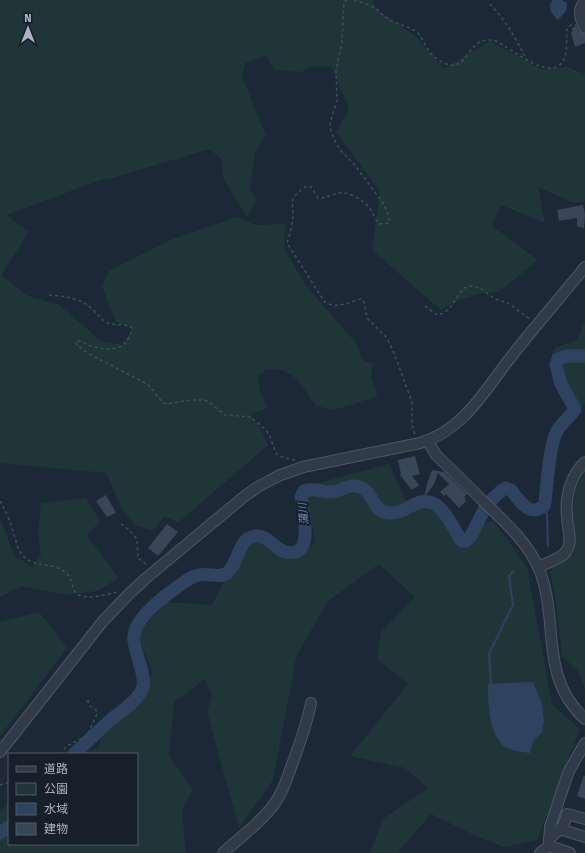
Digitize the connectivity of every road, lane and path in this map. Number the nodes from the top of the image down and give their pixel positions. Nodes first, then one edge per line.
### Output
1 (346, 0) edge
2 (354, 0) edge
3 (585, 1) edge
4 (490, 4) dead end
5 (580, 18) junction
6 (585, 28) edge
7 (527, 60) junction
8 (583, 273) edge
9 (49, 295) dead end
10 (425, 306) dead end
11 (537, 325) junction
12 (424, 442) junction
13 (585, 462) edge
14 (302, 467) junction
15 (0, 501) edge
16 (121, 524) dead end
17 (538, 567) junction
18 (155, 571) junction
19 (129, 594) junction
20 (87, 697) dead end
21 (311, 703) dead end
22 (585, 719) edge
23 (585, 743) edge
24 (0, 752) edge
25 (61, 753) edge
26 (585, 819) edge
27 (560, 829) junction
28 (585, 837) edge
29 (549, 842) junction
30 (223, 853) edge
31 (540, 853) edge
32 (570, 853) edge

1 - 12 path
2 - 7 path
3 - 5 street
4 - 7 path
5 - 6 street
5 - 7 path
8 - 11 street
9 - 14 path
10 - 11 path
11 - 12 street
12 - 14 street
12 - 17 street
13 - 17 street
14 - 18 street
15 - 19 path
16 - 18 path
17 - 22 street
18 - 19 street
19 - 24 street
20 - 25 path
21 - 30 street
23 - 29 street
26 - 27 street
27 - 28 street
27 - 29 street
29 - 31 street
29 - 32 street

